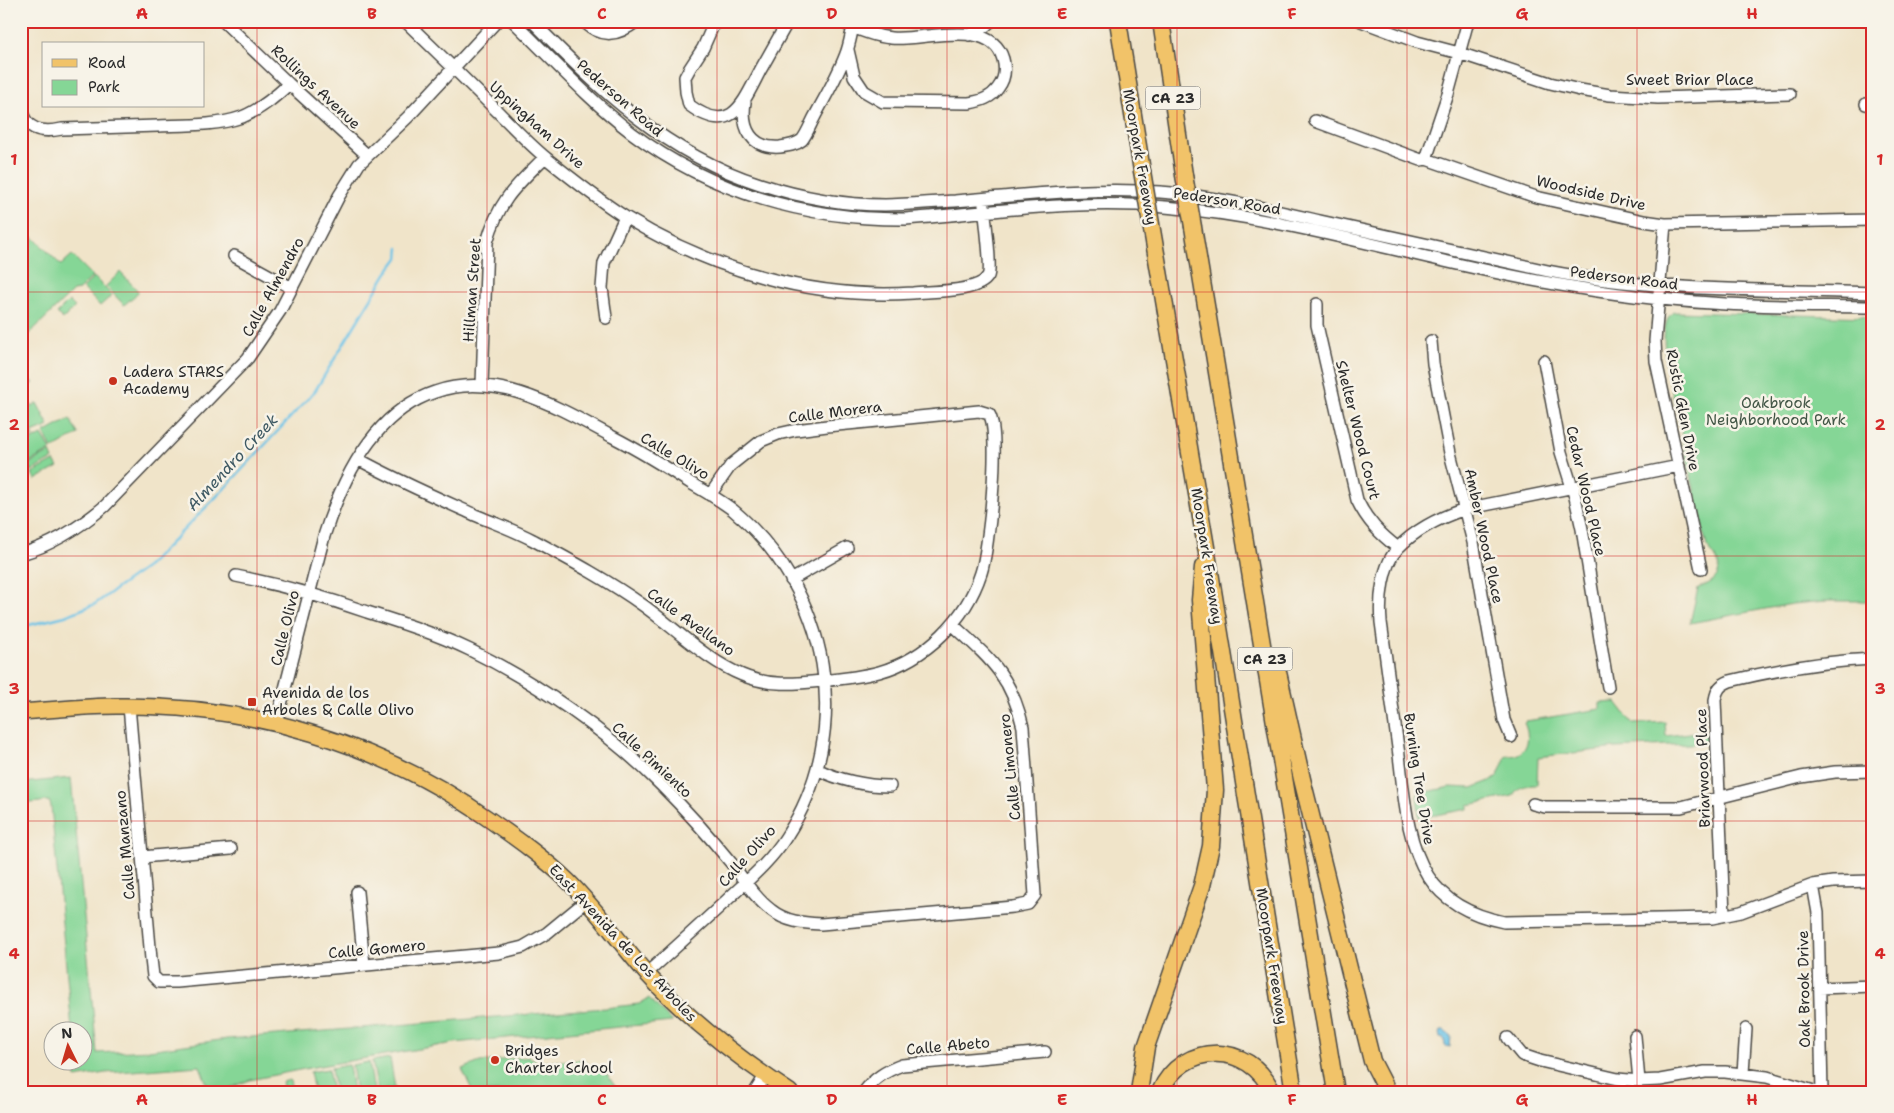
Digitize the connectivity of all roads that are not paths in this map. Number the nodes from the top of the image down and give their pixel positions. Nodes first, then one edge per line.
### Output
1 (223, 21) edge
2 (405, 21) edge
3 (497, 21) edge
4 (513, 21) edge
5 (532, 21) edge
6 (584, 21) edge
7 (637, 21) edge
8 (715, 21) edge
9 (788, 21) edge
10 (840, 21) edge
11 (991, 21) edge
12 (1118, 21) edge
13 (1161, 21) edge
14 (1361, 21) edge
15 (1468, 21) edge
16 (854, 24) edge
17 (969, 35) junction
18 (848, 50) junction
19 (1459, 53) junction
20 (454, 69) junction
21 (288, 84) junction
22 (1790, 94) dead end
23 (745, 102) junction
24 (21, 109) edge
25 (1315, 121) dead end
26 (367, 155) junction
27 (544, 156) junction
28 (1426, 160) junction
29 (983, 198) junction
30 (984, 213) junction
31 (625, 217) junction
32 (1873, 220) edge
33 (1665, 224) junction
34 (234, 256) dead end
35 (1660, 286) junction
36 (292, 288) junction
37 (1873, 293) edge
38 (1658, 299) junction
39 (1317, 304) dead end
40 (1873, 307) edge
41 (606, 318) dead end
42 (1431, 341) dead end
43 (1544, 361) dead end
44 (482, 385) junction
45 (988, 414) joint
46 (358, 459) junction
47 (1679, 466) junction
48 (1235, 484) junction
49 (1571, 488) junction
50 (710, 494) junction
51 (1465, 509) junction
52 (1206, 547) junction
53 (847, 548) dead end
54 (1398, 548) junction
55 (21, 554) edge
56 (1701, 569) dead end
57 (236, 576) dead end
58 (791, 580) junction
59 (309, 592) junction
60 (952, 624) junction
61 (1873, 659) edge
62 (825, 681) junction
63 (1608, 686) dead end
64 (129, 706) junction
65 (21, 712) edge
66 (276, 724) junction
67 (1511, 737) dead end
68 (817, 769) junction
69 (1873, 771) edge
70 (890, 786) dead end
71 (1719, 798) junction
72 (1533, 804) dead end
73 (231, 849) dead end
74 (142, 857) junction
75 (1873, 881) edge
76 (746, 883) junction
77 (1813, 886) junction
78 (357, 892) dead end
79 (586, 901) junction
80 (1032, 901) joint
81 (1724, 916) junction
82 (1312, 942) junction
83 (364, 965) junction
84 (647, 974) junction
85 (156, 980) joint
86 (1873, 986) edge
87 (1820, 988) junction
88 (1746, 1029) dead end
89 (1635, 1036) dead end
90 (1508, 1038) dead end
91 (1045, 1052) dead end
92 (1743, 1073) junction
93 (765, 1076) junction
94 (1639, 1081) junction
95 (755, 1092) edge
96 (790, 1092) edge
97 (864, 1092) edge
98 (1138, 1092) edge
99 (1160, 1092) edge
100 (1272, 1092) edge
101 (1294, 1092) edge
102 (1336, 1092) edge
103 (1347, 1092) edge
104 (1388, 1092) edge
105 (1817, 1092) edge
106 (1822, 1092) edge

1 - 21 street, Rollings Avenue
2 - 20 street, Uppingham Drive
3 - 20 street, Calle Almendro
4 - 30 street, Pederson Road
5 - 29 street, Pederson Road
6 - 7 street
8 - 23 street
9 - 23 street
10 - 16 street
11 - 17 street
12 - 52 highway, Moorpark Freeway / CA 23, bridge
13 - 48 highway, CA 23, bridge
14 - 19 street, Sweet Briar Place
15 - 19 street
16 - 17 street
16 - 18 street
17 - 18 street
18 - 23 street
19 - 22 street, Sweet Briar Place
19 - 28 street
20 - 26 street, Calle Almendro
20 - 27 street, Uppingham Drive
21 - 24 street
21 - 26 street, Rollings Avenue
25 - 28 street, Woodside Drive
26 - 36 street, Calle Almendro
27 - 31 street, Uppingham Drive
27 - 44 street, Hillman Street
28 - 33 street, Woodside Drive
29 - 30 street, Uppingham Drive
29 - 35 street, Pederson Road
30 - 31 street, Uppingham Drive
30 - 38 street, Pederson Road
31 - 41 street
32 - 33 street, Woodside Drive
33 - 35 street, Rustic Glen Drive
34 - 36 street
35 - 37 street, Pederson Road
35 - 38 street, Rustic Glen Drive
36 - 55 street, Calle Almendro
38 - 40 street, Pederson Road
38 - 47 street, Rustic Glen Drive
39 - 54 street, Shelter Wood Court
42 - 51 street, Amber Wood Place
43 - 49 street, Cedar Wood Place
44 - 46 street, Calle Olivo
44 - 50 street, Calle Olivo
45 - 50 street, Calle Morera
45 - 60 street, Calle Avellano
46 - 59 street, Calle Olivo
46 - 62 street, Calle Avellano
47 - 49 street, Burning Tree Drive
47 - 56 street, Rustic Glen Drive
48 - 82 highway, CA 23
48 - 104 highway
49 - 51 street, Burning Tree Drive
49 - 63 street, Cedar Wood Place
50 - 58 street, Calle Olivo
51 - 54 street, Burning Tree Drive
51 - 67 street, Amber Wood Place
52 - 98 highway
52 - 101 highway, Moorpark Freeway / CA 23
53 - 58 street
54 - 81 street, Burning Tree Drive
57 - 59 street, Calle Pimiento
58 - 62 street, Calle Olivo
59 - 66 street, Calle Olivo
59 - 76 street, Calle Pimiento
60 - 62 street, Calle Avellano
60 - 80 street, Calle Limonero
61 - 71 street, Briarwood Place
62 - 68 street, Calle Olivo
64 - 65 main road, East Avenida de Los Arboles
64 - 66 main road, East Avenida de Los Arboles
64 - 74 street, Calle Manzano
66 - 79 main road, East Avenida de Los Arboles
68 - 70 street
68 - 76 street, Calle Olivo
69 - 71 street
71 - 72 street
71 - 81 street, Briarwood Place
73 - 74 street
74 - 85 street, Calle Manzano
75 - 77 street, Burning Tree Drive
76 - 80 street, Calle Pimiento
76 - 84 street, Calle Olivo
77 - 81 street, Burning Tree Drive
77 - 87 street, Oak Brook Drive
78 - 83 street
79 - 83 street, Calle Gomero
79 - 84 main road, East Avenida de Los Arboles
82 - 102 highway, CA 23
82 - 103 highway
83 - 85 street, Calle Gomero
84 - 93 main road, East Avenida de Los Arboles
86 - 87 street
87 - 106 street, Oak Brook Drive
88 - 92 street
89 - 94 street
90 - 94 street
91 - 97 street, Calle Abeto
92 - 94 street
92 - 105 street
93 - 95 street
93 - 96 main road, East Avenida de Los Arboles
99 - 100 highway

